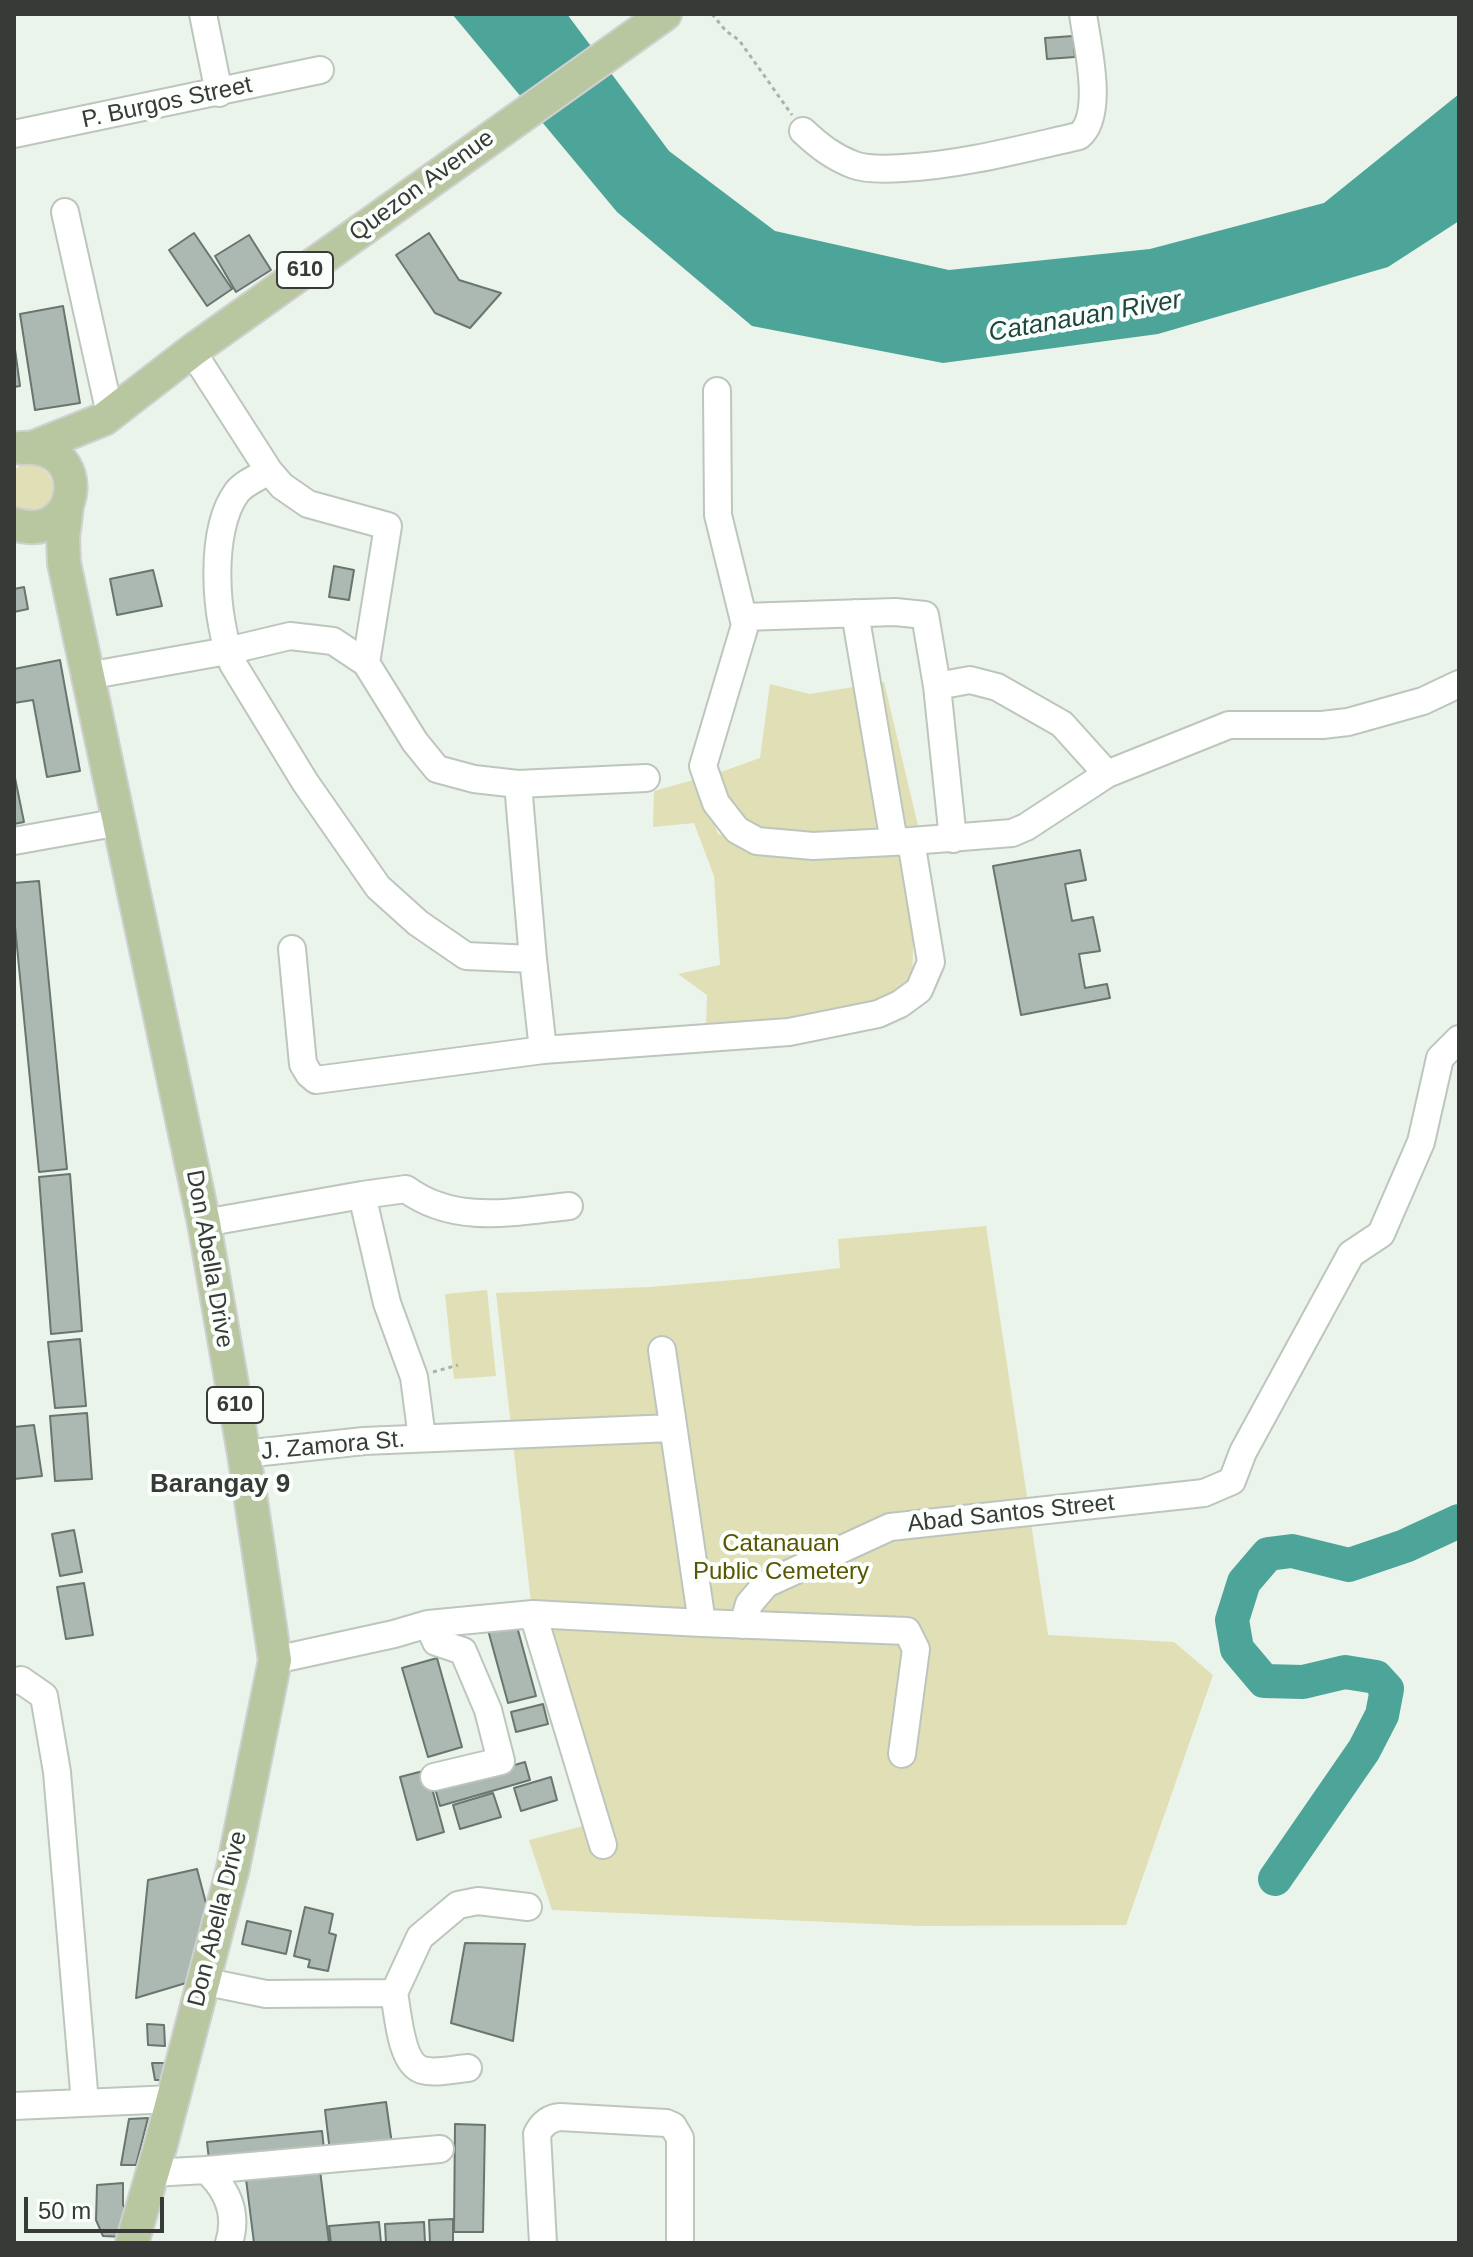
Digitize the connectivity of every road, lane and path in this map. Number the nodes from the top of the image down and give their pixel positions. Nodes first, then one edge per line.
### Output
1 (203, 14) edge
2 (665, 14) edge
3 (712, 14) edge
4 (1083, 14) edge
5 (320, 70) dead end
6 (219, 93) junction
7 (803, 131) joint
8 (14, 134) edge
9 (65, 212) dead end
10 (192, 351) junction
11 (717, 391) dead end
12 (107, 416) junction
13 (24, 449) edge
14 (269, 471) junction
15 (69, 499) junction
16 (14, 525) edge
17 (64, 563) junction
18 (855, 613) junction
19 (743, 617) junction
20 (227, 651) junction
21 (366, 663) junction
22 (87, 676) junction
23 (1459, 684) edge
24 (937, 686) junction
25 (1107, 774) junction
26 (646, 778) dead end
27 (518, 784) junction
28 (120, 822) junction
29 (953, 839) junction
30 (14, 841) edge
31 (902, 841) junction
32 (292, 949) dead end
33 (533, 959) junction
34 (1459, 1039) edge
35 (543, 1050) junction
36 (362, 1195) junction
37 (569, 1206) dead end
38 (204, 1223) junction
39 (662, 1350) dead end
40 (672, 1428) junction
41 (422, 1438) junction
42 (244, 1454) junction
43 (533, 1614) junction
44 (702, 1623) junction
45 (428, 1624) junction
46 (743, 1625) junction
47 (275, 1660) junction
48 (14, 1681) edge
49 (902, 1754) dead end
50 (434, 1777) dead end
51 (603, 1845) dead end
52 (528, 1907) dead end
53 (202, 1981) junction
54 (394, 1993) junction
55 (468, 2068) dead end
56 (173, 2099) junction
57 (85, 2103) junction
58 (14, 2106) edge
59 (440, 2149) dead end
60 (206, 2170) junction
61 (152, 2173) junction
62 (132, 2243) edge
63 (229, 2243) edge
64 (543, 2243) edge
65 (680, 2243) edge

1 - 6 street
2 - 10 main road, Quezon Avenue / 610
3 - 7 path
4 - 7 street
5 - 6 street, P. Burgos Street
6 - 8 street, P. Burgos Street
9 - 12 street
10 - 12 main road, Quezon Avenue / 610
10 - 14 street
11 - 19 street
12 - 13 main road, Quezon Avenue / 610
12 - 15 main road, Quezon Avenue / 610
13 - 15 main road, 610
14 - 20 street
14 - 21 street
15 - 16 main road
15 - 17 main road, Don Abella Drive / 610
16 - 17 main road
17 - 22 main road, Don Abella Drive / 610
18 - 19 street
18 - 24 street
18 - 31 street
19 - 31 street
20 - 21 street
20 - 22 street
20 - 33 street
21 - 27 street
22 - 28 main road, Don Abella Drive / 610
23 - 25 street
24 - 25 street
24 - 29 street
25 - 29 street
26 - 27 street
27 - 33 street
28 - 30 street
28 - 38 main road, Don Abella Drive / 610
29 - 31 street
31 - 35 street
32 - 35 street
33 - 35 street
34 - 46 street, Abad Santos Street
36 - 37 street
36 - 38 street
36 - 41 street
38 - 42 main road, Don Abella Drive / 610
39 - 40 street
40 - 41 street, J. Zamora St.
40 - 44 street
41 - 42 street, J. Zamora St.
42 - 47 main road, Don Abella Drive / 610
43 - 44 street
43 - 45 street
43 - 51 street
44 - 46 street
45 - 47 street
45 - 50 street
46 - 49 street
47 - 53 main road, Don Abella Drive / 610
48 - 57 street
52 - 54 street
53 - 54 street
53 - 56 main road, Don Abella Drive / 610
54 - 55 street
56 - 57 street
56 - 61 main road, Don Abella Drive / 610
57 - 58 street
59 - 60 street
60 - 61 street
60 - 63 street
61 - 62 main road, Don Abella Drive / 610
64 - 65 street

